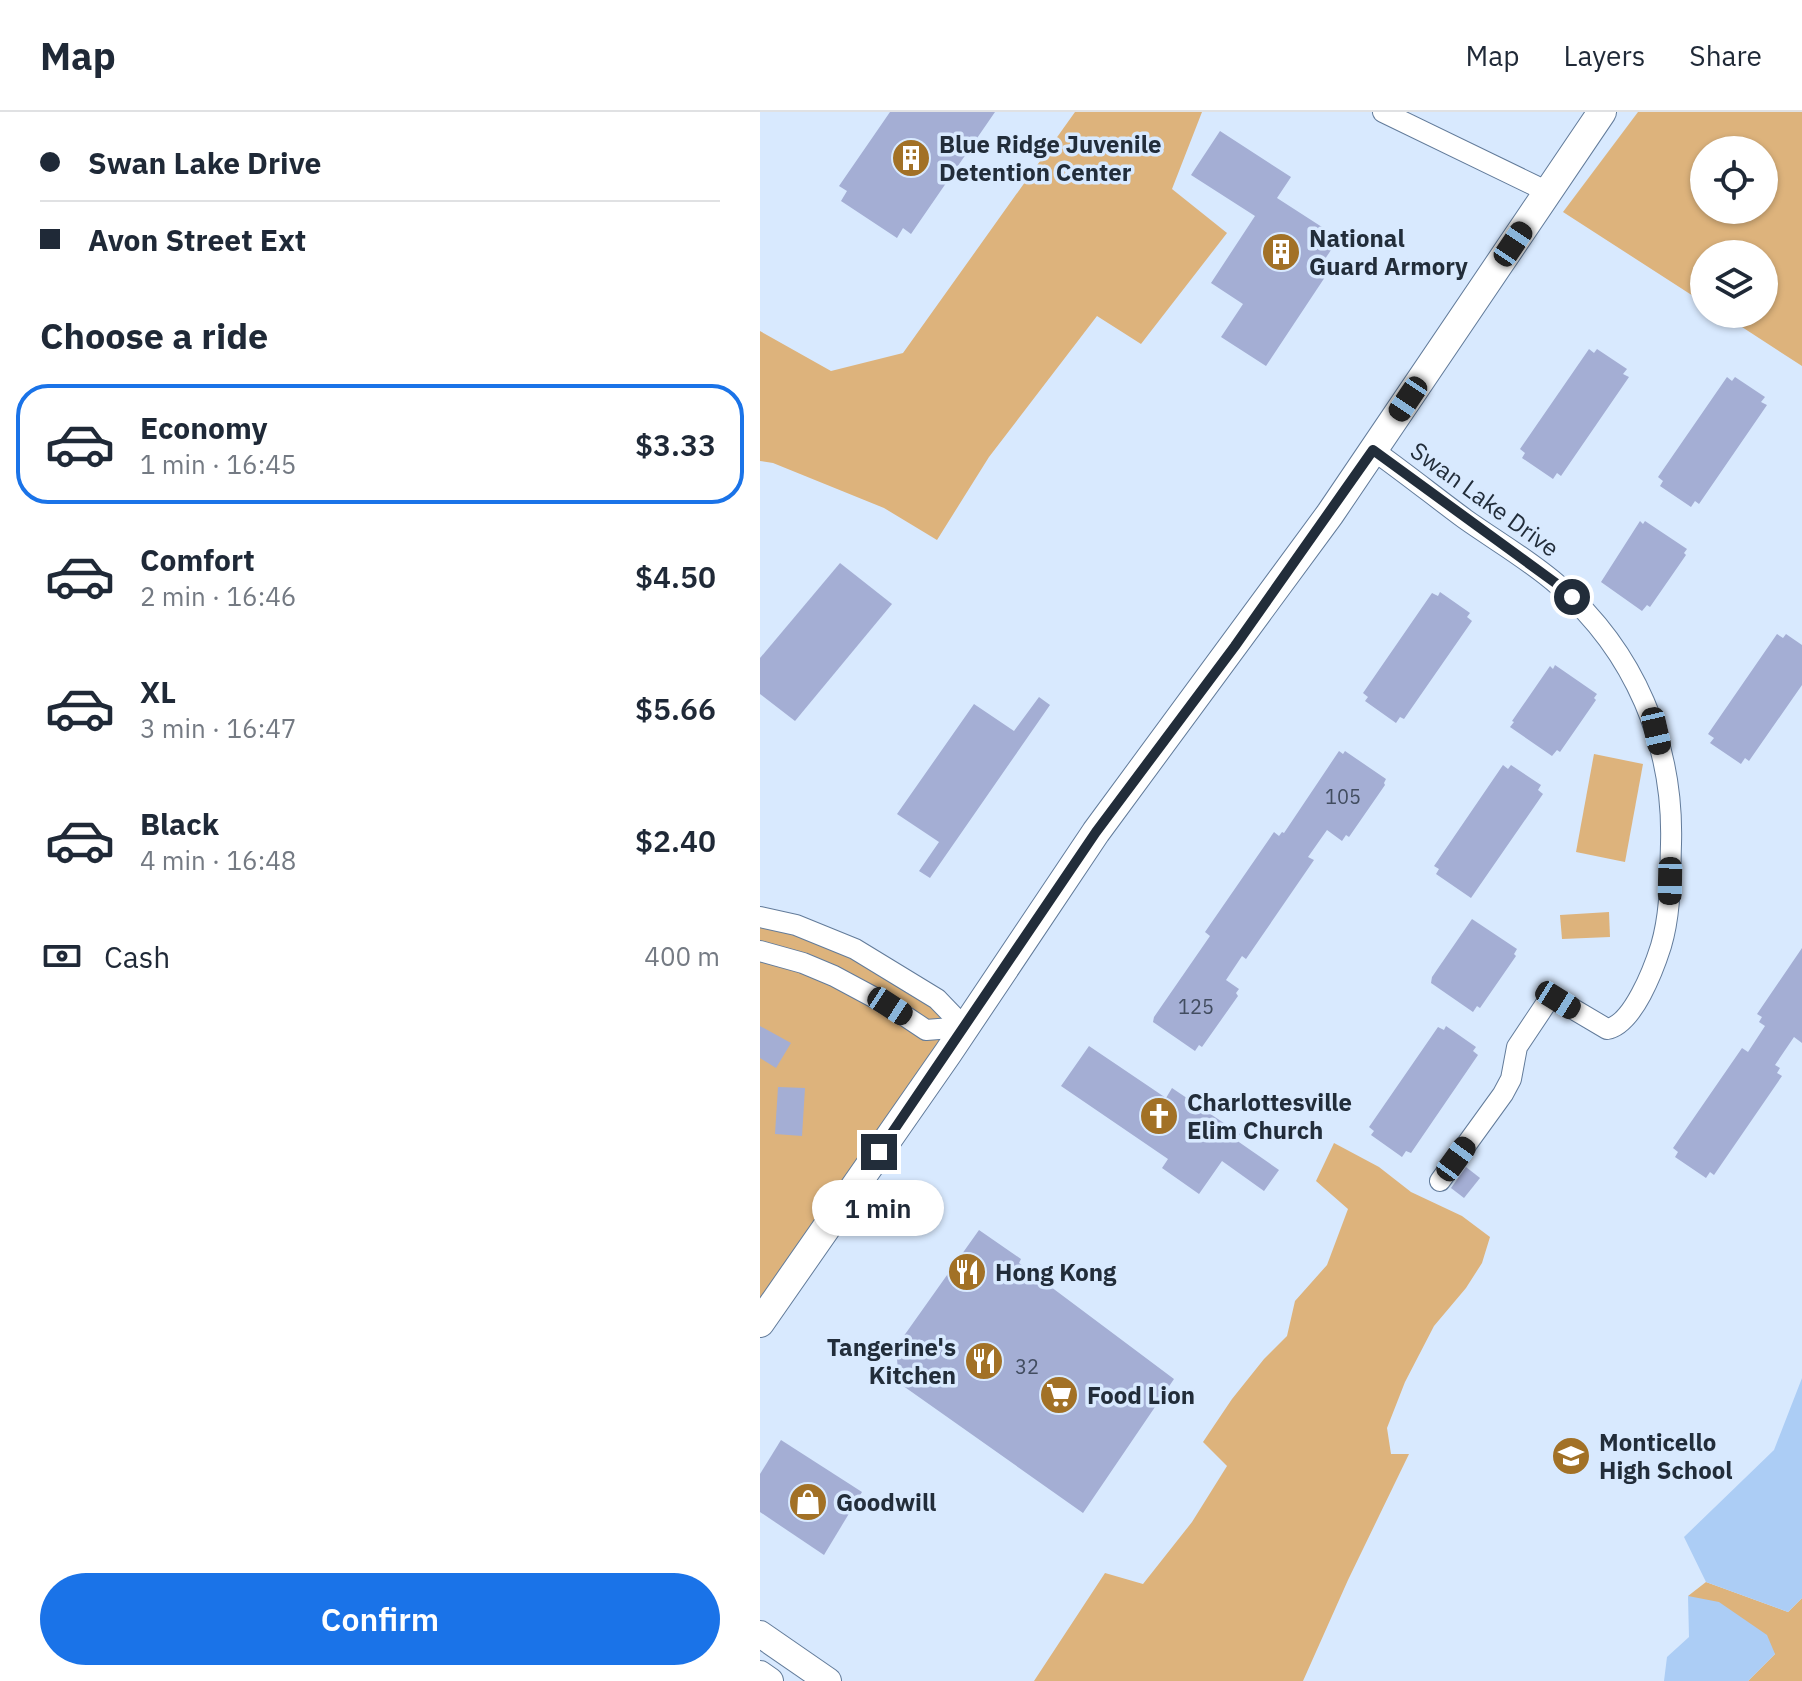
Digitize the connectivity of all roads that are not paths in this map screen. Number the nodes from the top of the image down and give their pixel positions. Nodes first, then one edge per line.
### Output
1 (1383, 112) edge
2 (1602, 112) edge
3 (1548, 192) junction
4 (1373, 450) junction
5 (760, 917) edge
6 (760, 951) edge
7 (964, 1027) junction
8 (1440, 1181) dead end
9 (760, 1323) edge
10 (760, 1634) edge
11 (760, 1674) edge
12 (770, 1681) edge
13 (828, 1681) edge

1 - 3 street
2 - 3 main road
3 - 4 main road
4 - 7 main road
4 - 8 street, Swan Lake Drive
5 - 7 street
6 - 7 street
7 - 9 main road
10 - 13 street
11 - 12 street

